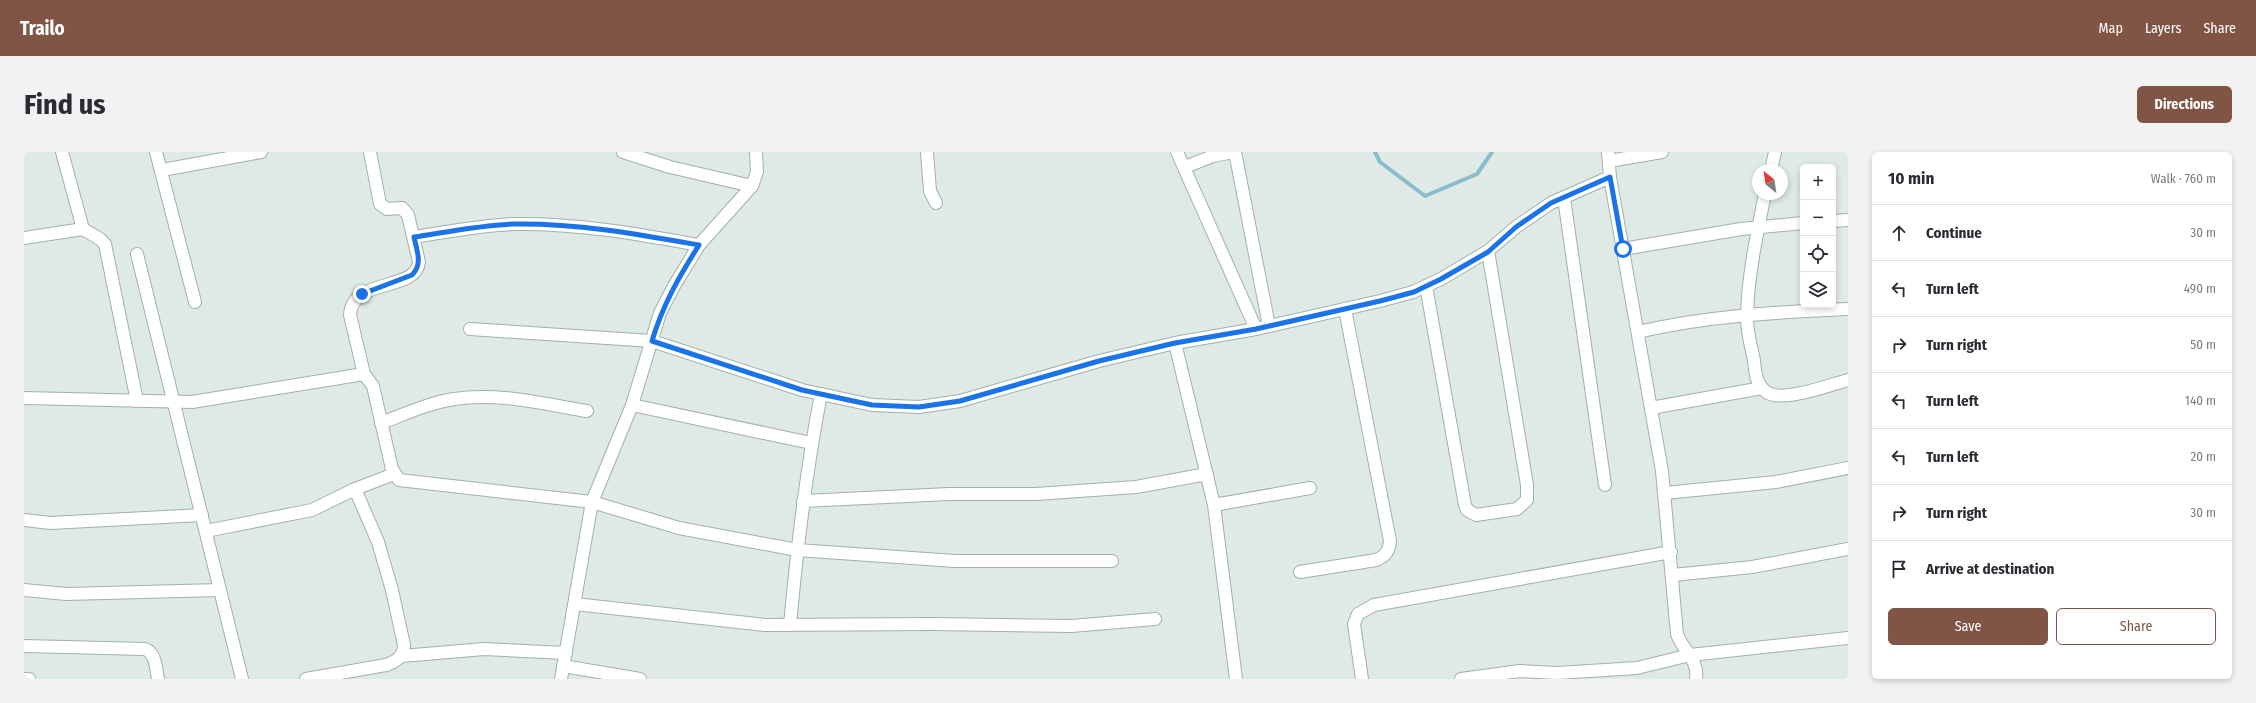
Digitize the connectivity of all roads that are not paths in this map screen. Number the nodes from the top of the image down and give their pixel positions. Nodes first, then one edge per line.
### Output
1 (62, 152) edge
2 (156, 152) edge
3 (261, 152) edge
4 (370, 152) edge
5 (623, 152) edge
6 (756, 152) edge
7 (927, 152) edge
8 (1177, 152) edge
9 (1234, 152) edge
10 (1662, 152) edge
11 (1774, 152) edge
12 (246, 154) edge
13 (1609, 157) edge
14 (1772, 164) edge
15 (1185, 167) junction
16 (162, 170) junction
17 (1610, 177) junction
18 (752, 186) junction
19 (1564, 198) junction
20 (1764, 200) edge
21 (936, 203) dead end
22 (1848, 220) edge
23 (1836, 221) edge
24 (1800, 223) edge
25 (1758, 228) junction
26 (83, 229) junction
27 (414, 237) junction
28 (24, 238) edge
29 (699, 245) junction
30 (1623, 249) junction
31 (1488, 252) junction
32 (137, 254) dead end
33 (1426, 286) junction
34 (195, 302) dead end
35 (1345, 309) junction
36 (1848, 309) edge
37 (1747, 316) junction
38 (1269, 326) junction
39 (470, 329) dead end
40 (1256, 329) junction
41 (1638, 332) junction
42 (652, 341) junction
43 (1175, 343) junction
44 (364, 374) junction
45 (1848, 380) edge
46 (1762, 388) junction
47 (820, 394) junction
48 (24, 398) edge
49 (137, 401) junction
50 (174, 401) junction
51 (632, 405) junction
52 (1651, 408) junction
53 (587, 411) dead end
54 (382, 423) junction
55 (811, 443) junction
56 (1848, 468) edge
57 (394, 474) junction
58 (1207, 474) junction
59 (1606, 485) dead end
60 (1310, 488) dead end
61 (355, 489) junction
62 (1665, 493) junction
63 (803, 501) junction
64 (592, 502) junction
65 (1214, 505) junction
66 (202, 515) junction
67 (24, 520) edge
68 (206, 531) junction
69 (1848, 549) edge
70 (796, 550) junction
71 (1671, 552) junction
72 (1112, 562) dead end
73 (1300, 572) dead end
74 (1673, 575) junction
75 (24, 590) edge
76 (220, 590) junction
77 (575, 604) junction
78 (1155, 619) dead end
79 (790, 625) junction
80 (1848, 638) edge
81 (24, 646) edge
82 (566, 653) junction
83 (1690, 655) junction
84 (402, 656) junction
85 (563, 666) junction
86 (1613, 674) edge
87 (1520, 675) edge
88 (239, 678) edge
89 (24, 679) edge
90 (29, 679) edge
91 (158, 679) edge
92 (306, 679) edge
93 (561, 679) edge
94 (640, 679) edge
95 (1236, 679) edge
96 (1362, 679) edge
97 (1460, 679) edge
98 (1696, 679) edge

1 - 26 street
2 - 16 street
3 - 12 street
4 - 27 street
5 - 18 street
6 - 18 street
7 - 21 street
8 - 15 street
9 - 15 street
9 - 38 street
10 - 13 street
11 - 14 street
12 - 16 street
13 - 17 street
15 - 40 street
16 - 34 street
17 - 19 street
17 - 30 street
18 - 29 street
19 - 31 street
19 - 59 street
20 - 25 street
22 - 23 street
24 - 25 street
25 - 30 street
25 - 37 street
26 - 28 street
26 - 49 street
27 - 29 street
27 - 44 street
29 - 42 street
30 - 41 street
31 - 33 street
31 - 33 street
32 - 50 street
33 - 35 street
35 - 38 street
35 - 73 street
36 - 37 street
37 - 41 street
37 - 46 street
38 - 40 street
39 - 42 street
40 - 43 street
41 - 52 street
42 - 47 street
42 - 51 street
43 - 47 street
43 - 58 street
44 - 50 street
44 - 54 street
45 - 46 street
46 - 52 street
47 - 55 street
48 - 49 street
49 - 50 street
50 - 66 street
51 - 55 street
51 - 64 street
52 - 62 street
53 - 54 street
54 - 57 street
55 - 63 street
56 - 62 street
57 - 61 street
57 - 64 street
58 - 63 street
58 - 65 street
60 - 65 street
61 - 68 street
61 - 84 street
62 - 71 street
63 - 70 street
64 - 70 street
64 - 77 street
65 - 95 street
66 - 67 street
66 - 68 street
68 - 76 street
69 - 74 street
70 - 72 street
70 - 79 street
71 - 74 street
71 - 96 street
74 - 83 street
75 - 76 street
76 - 88 street
77 - 79 street
77 - 82 street
78 - 79 street
80 - 83 street
81 - 91 street
82 - 84 street
82 - 85 street
83 - 86 street
83 - 98 street
84 - 92 street
85 - 93 street
85 - 94 street
86 - 87 street
87 - 97 street
89 - 90 street

